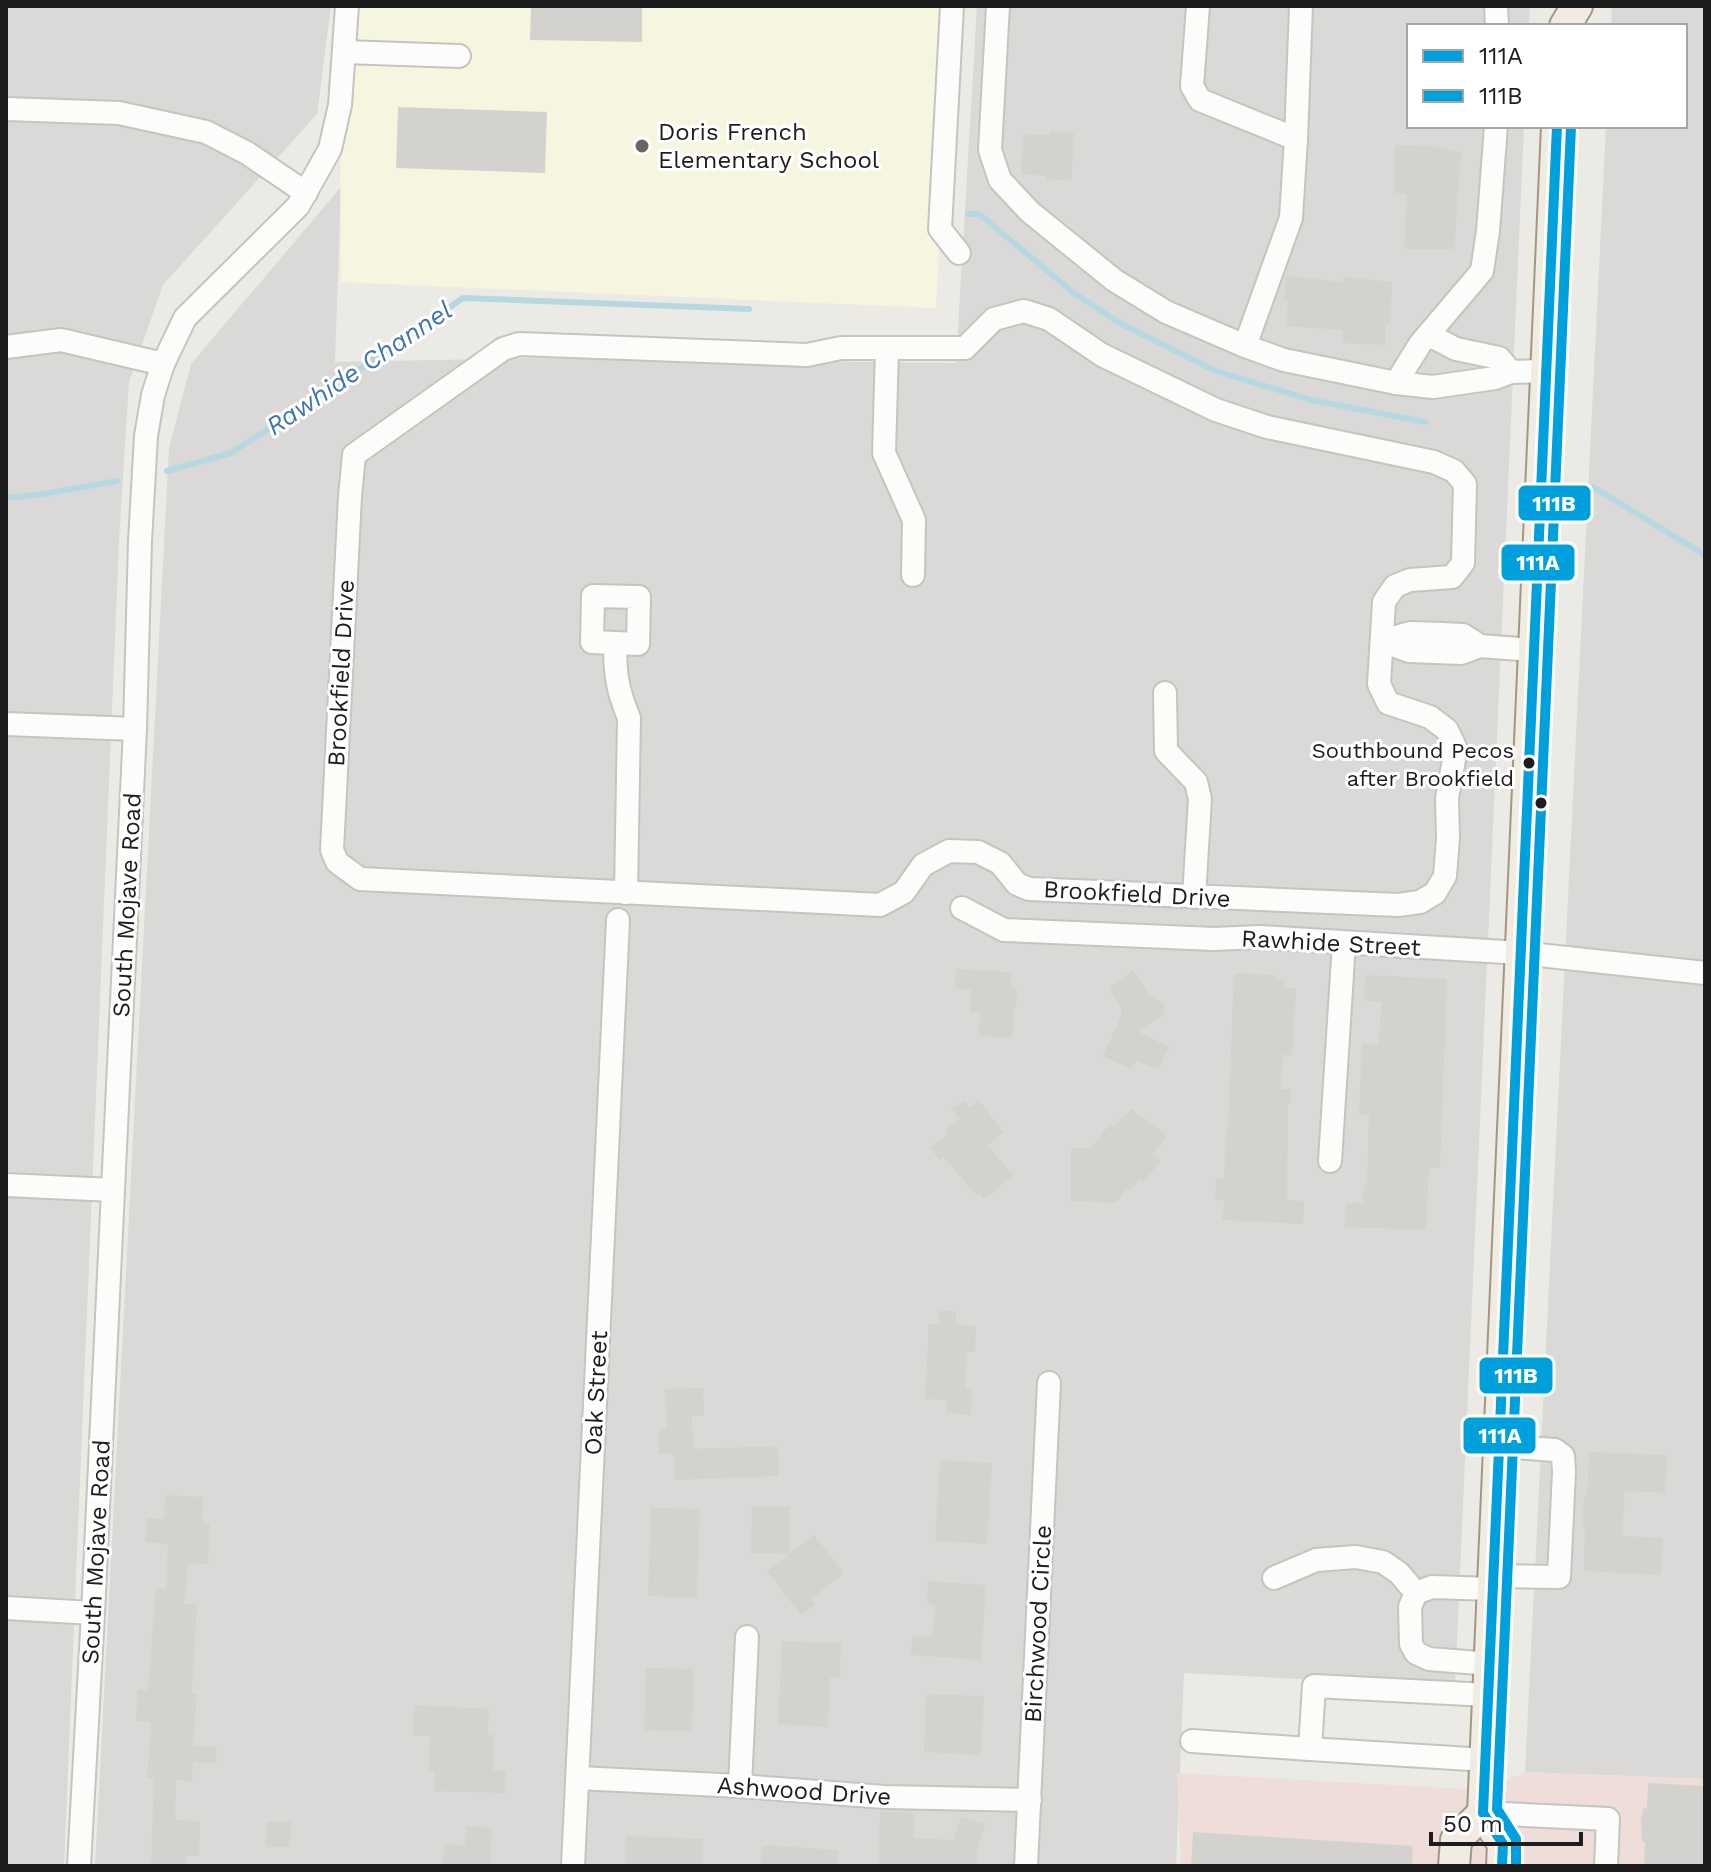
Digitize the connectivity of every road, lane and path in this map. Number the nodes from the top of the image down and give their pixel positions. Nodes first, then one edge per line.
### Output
1 (347, 6) edge
2 (952, 6) edge
3 (998, 6) edge
4 (1198, 6) edge
5 (1301, 6) edge
6 (1577, 6) edge
7 (1566, 24) edge
8 (344, 52) junction
9 (459, 56) dead end
10 (6, 109) edge
11 (1496, 128) edge
12 (1557, 128) edge
13 (1296, 139) junction
14 (306, 193) junction
15 (959, 253) dead end
16 (1429, 335) junction
17 (1245, 346) junction
18 (6, 347) edge
19 (887, 349) junction
20 (1456, 349) junction
21 (163, 364) junction
22 (1546, 371) junction
23 (1511, 372) junction
24 (1396, 383) junction
25 (1449, 385) junction
26 (913, 575) dead end
27 (1382, 641) junction
28 (615, 643) dead end
29 (1534, 650) junction
30 (1165, 693) dead end
31 (6, 724) edge
32 (135, 729) junction
33 (626, 893) junction
34 (1194, 897) junction
35 (962, 908) dead end
36 (618, 920) dead end
37 (1344, 943) junction
38 (1521, 953) junction
39 (1705, 973) edge
40 (1330, 1161) dead end
41 (6, 1185) edge
42 (113, 1190) junction
43 (1049, 1383) dead end
44 (1499, 1446) junction
45 (1274, 1578) dead end
46 (1493, 1583) junction
47 (1416, 1593) junction
48 (6, 1608) edge
49 (93, 1613) junction
50 (747, 1637) dead end
51 (1490, 1664) junction
52 (1488, 1695) junction
53 (1192, 1741) dead end
54 (1310, 1749) junction
55 (1486, 1760) junction
56 (578, 1778) junction
57 (740, 1786) junction
58 (1030, 1800) junction
59 (1483, 1813) junction
60 (79, 1866) edge
61 (573, 1866) edge
62 (1026, 1866) edge
63 (1454, 1866) edge
64 (1502, 1866) edge
65 (1606, 1866) edge

1 - 8 street, South Mojave Road
2 - 15 street
3 - 17 street
4 - 13 street
5 - 13 street
6 - 7 main road
8 - 9 street
8 - 14 street, South Mojave Road
10 - 14 street
11 - 16 street
12 - 22 main road
13 - 17 street
14 - 21 street, South Mojave Road
16 - 20 street
16 - 24 street
17 - 24 street
18 - 21 street
19 - 26 street
19 - 27 street, Brookfield Drive
19 - 33 street, Brookfield Drive
20 - 23 street
20 - 25 street
21 - 32 street, South Mojave Road
22 - 23 street
22 - 29 main road
23 - 25 street
24 - 25 street
27 - 29 street
27 - 34 street, Brookfield Drive
28 - 33 street
29 - 38 main road
30 - 34 street
31 - 32 street
32 - 42 street, South Mojave Road
33 - 34 street, Brookfield Drive
35 - 37 street, Rawhide Street
36 - 56 street, Oak Street
37 - 38 street, Rawhide Street
37 - 40 street
38 - 39 street, Rawhide Street
38 - 44 main road
41 - 42 street
42 - 49 street, South Mojave Road
43 - 58 street, Birchwood Circle
44 - 46 main road
44 - 46 street
45 - 47 street
46 - 47 street
46 - 51 main road
47 - 51 street
48 - 49 street
49 - 60 street, South Mojave Road
50 - 57 street
51 - 52 main road
52 - 54 street
52 - 55 main road
53 - 54 street
54 - 55 street
55 - 59 main road
56 - 57 street, Ashwood Drive
56 - 61 street, Oak Street
57 - 58 street, Ashwood Drive
58 - 62 street, Birchwood Circle
59 - 63 main road
59 - 64 main road
59 - 65 street

